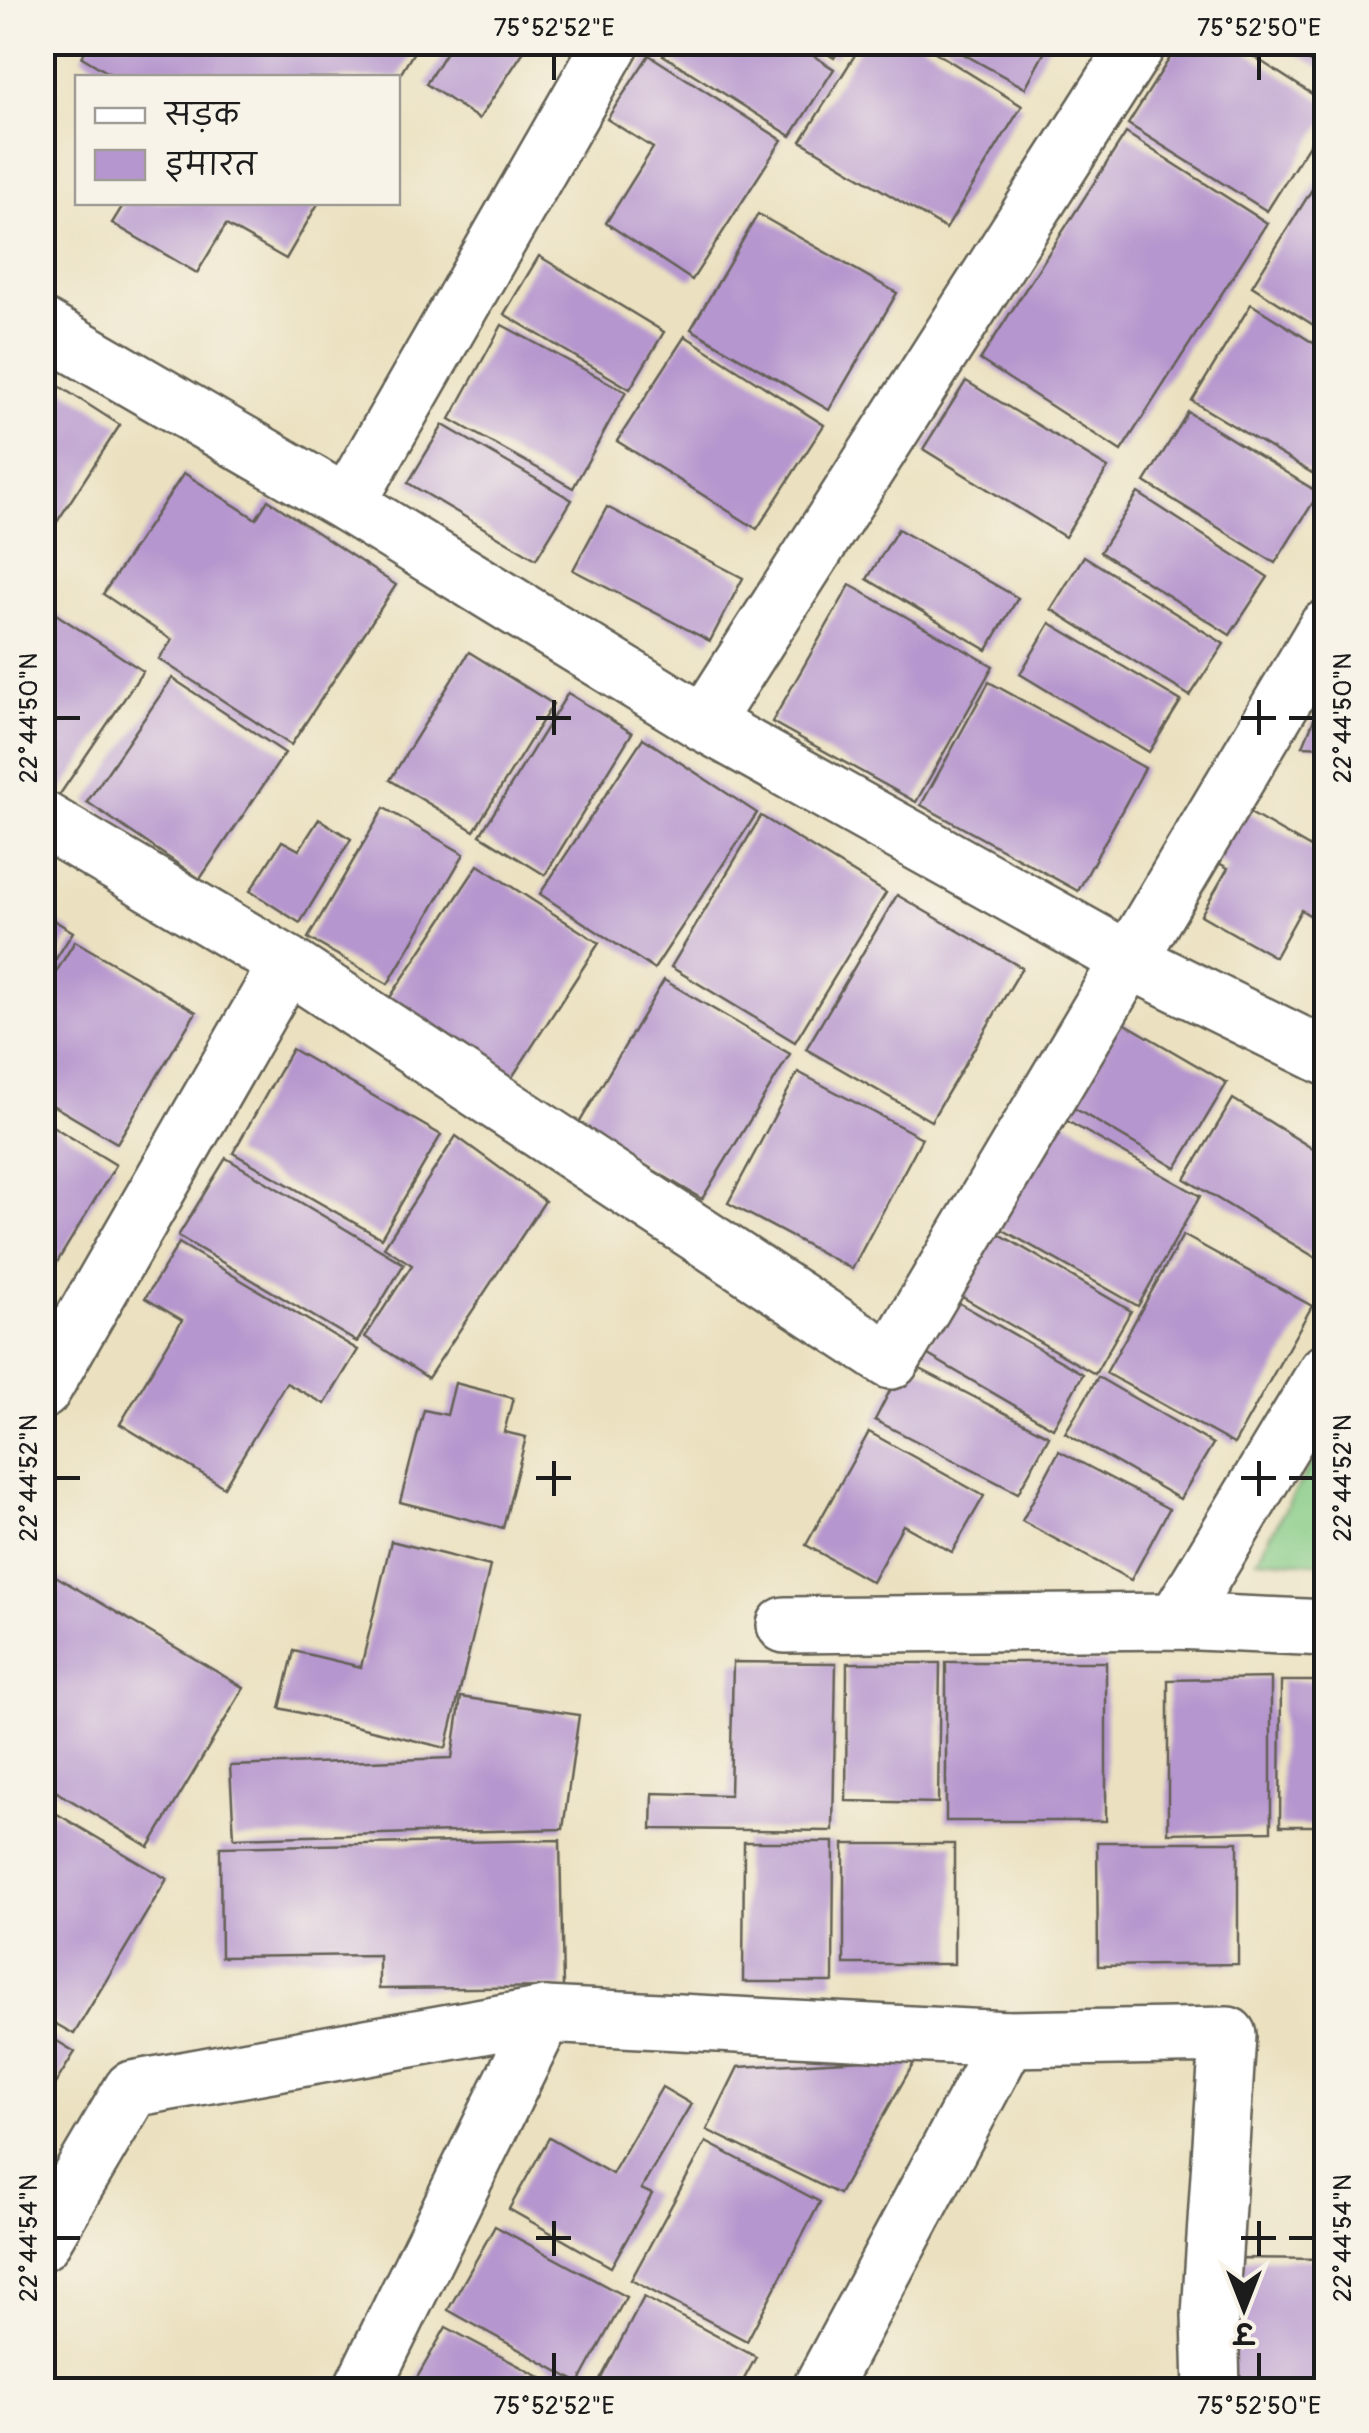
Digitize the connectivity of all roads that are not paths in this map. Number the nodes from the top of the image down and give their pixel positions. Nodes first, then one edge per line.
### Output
1 (612, 42) edge
2 (1139, 42) edge
3 (42, 327) edge
4 (347, 504) junction
5 (1326, 628) edge
6 (704, 723) junction
7 (42, 819) edge
8 (1129, 960) junction
9 (287, 964) junction
10 (1326, 1057) edge
11 (49, 1365) edge
12 (1326, 1372) edge
13 (1176, 1621) junction
14 (785, 1625) dead end
15 (1326, 1628) edge
16 (545, 2015) junction
17 (1008, 2040) junction
18 (42, 2242) edge
19 (361, 2390) edge
20 (820, 2390) edge
21 (1212, 2390) edge

1 - 4 street
2 - 6 street
3 - 4 street
4 - 6 street
5 - 8 street
6 - 8 street
7 - 9 street
8 - 9 street
8 - 10 street
9 - 11 street
12 - 13 street
13 - 14 street
13 - 15 street
16 - 17 street
16 - 18 street
16 - 19 street
17 - 20 street
17 - 21 street

